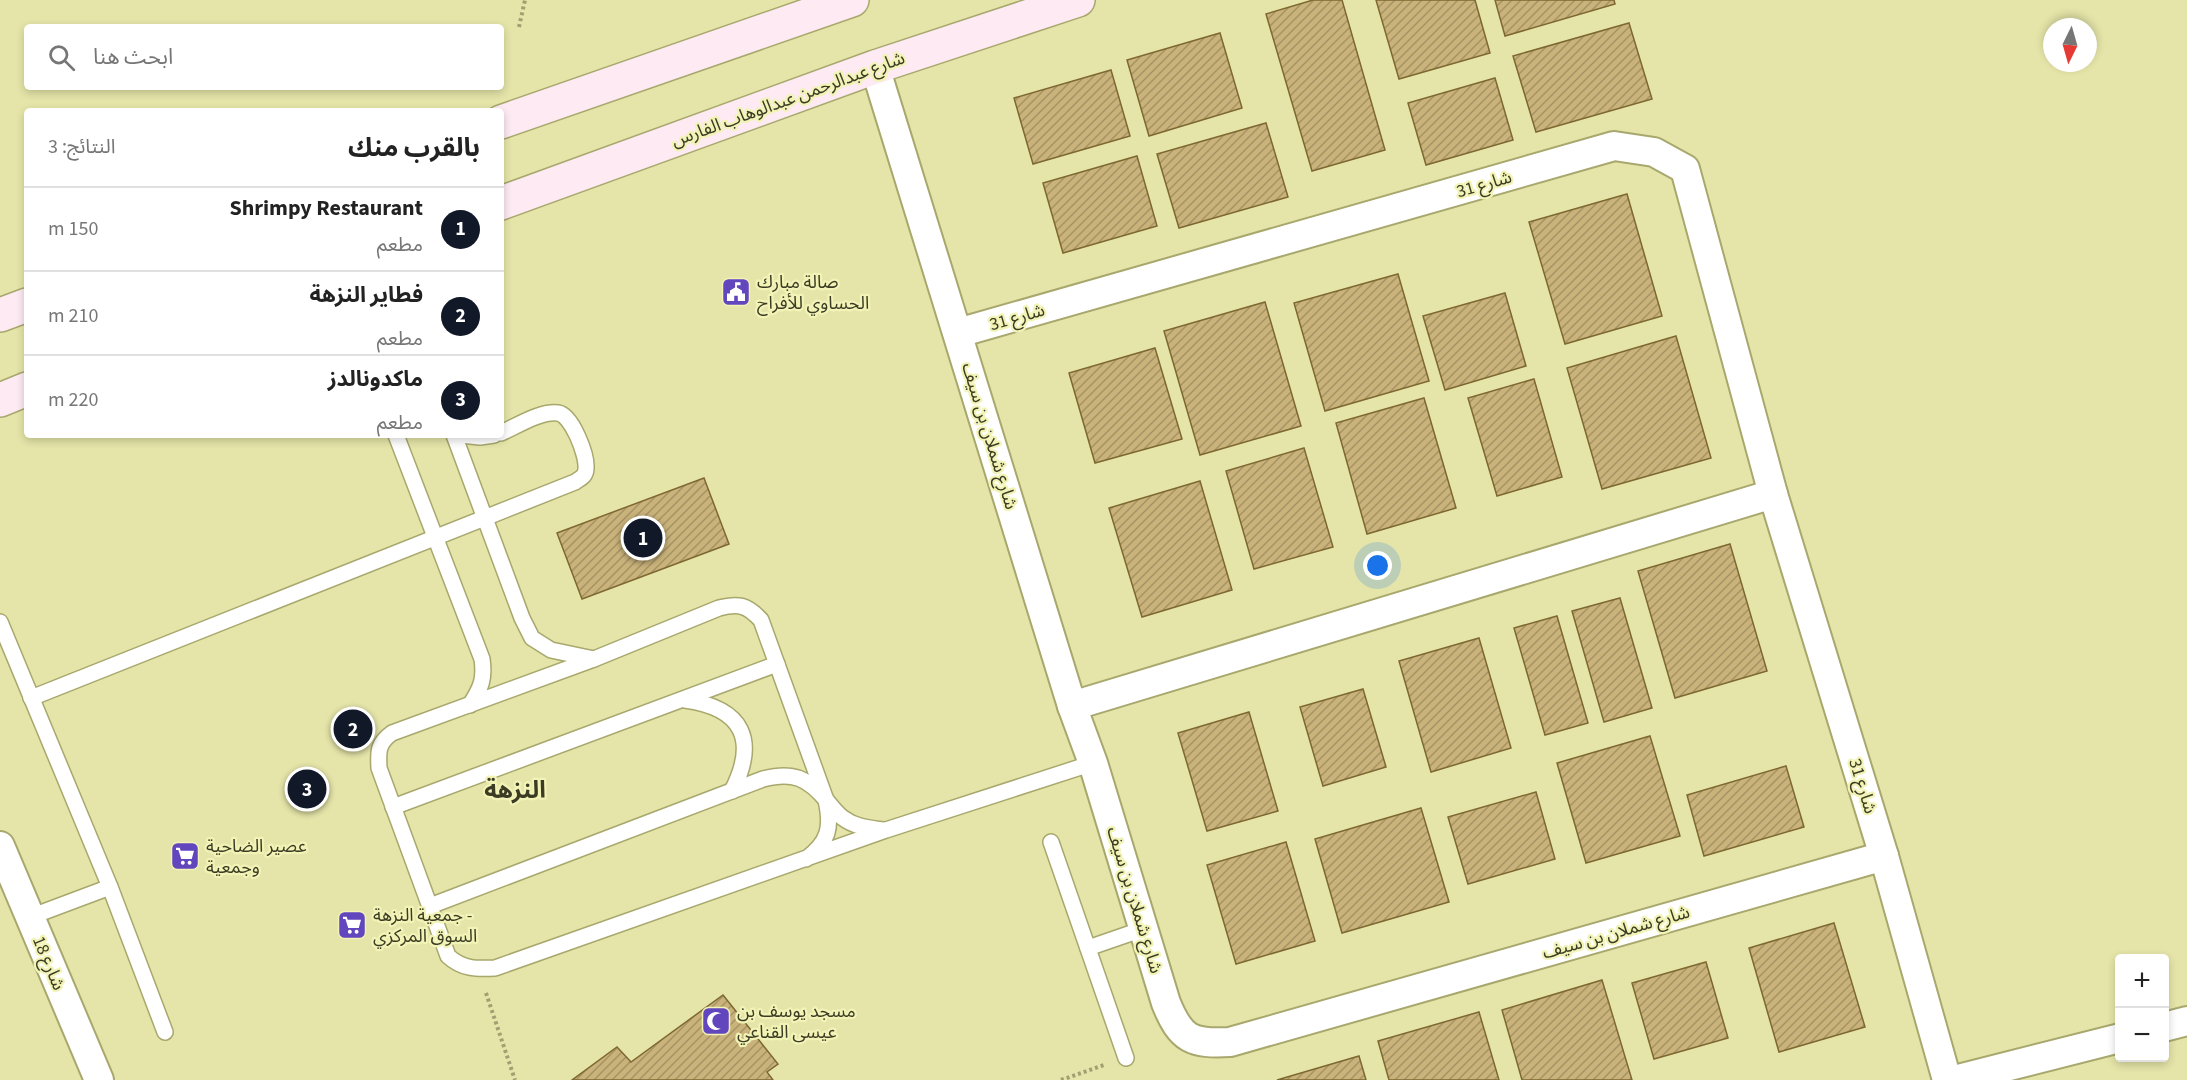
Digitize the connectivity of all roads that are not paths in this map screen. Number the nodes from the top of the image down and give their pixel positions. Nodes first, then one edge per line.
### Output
1 (852, 0) edge
2 (1078, 0) edge
3 (875, 67) junction
4 (504, 122) edge
5 (504, 202) edge
6 (24, 306) edge
7 (0, 315) edge
8 (958, 333) junction
9 (24, 390) edge
10 (0, 400) edge
11 (504, 433) edge
12 (397, 438) edge
13 (455, 438) edge
14 (1773, 494) junction
15 (484, 518) junction
16 (436, 537) junction
17 (0, 622) edge
18 (594, 659) junction
19 (777, 664) junction
20 (31, 698) junction
21 (682, 700) junction
22 (470, 705) junction
23 (1072, 706) junction
24 (1093, 763) junction
25 (732, 791) junction
26 (826, 800) junction
27 (393, 807) junction
28 (886, 830) junction
29 (1050, 842) dead end
30 (0, 846) edge
31 (1884, 856) junction
32 (806, 859) junction
33 (110, 887) junction
34 (430, 906) junction
35 (30, 917) junction
36 (1143, 929) junction
37 (1088, 948) junction
38 (2187, 1021) edge
39 (2169, 1026) edge
40 (165, 1032) dead end
41 (2115, 1039) edge
42 (1126, 1058) dead end
43 (99, 1080) edge
44 (1947, 1080) edge
45 (1954, 1080) edge

1 - 4 street
2 - 3 street, شارع عبدالرحمن عبدالوهاب الفارس
3 - 5 street, شارع عبدالرحمن عبدالوهاب الفارس
3 - 8 street, شارع شملان بن سيف
6 - 7 street
8 - 14 street, شارع 31
8 - 23 street, شارع شملان بن سيف
9 - 10 street
11 - 15 lane
12 - 16 lane
13 - 15 lane
14 - 23 street
14 - 31 street, شارع 31
15 - 16 lane
15 - 18 lane
16 - 20 lane
16 - 22 lane
17 - 20 lane
18 - 19 lane
18 - 22 lane
19 - 21 lane
19 - 26 lane
20 - 33 lane
21 - 25 lane
21 - 27 lane
22 - 27 lane
23 - 24 street, شارع شملان بن سيف
24 - 28 lane
24 - 36 street, شارع شملان بن سيف
25 - 26 lane
25 - 34 lane
26 - 28 lane
26 - 32 lane
27 - 34 lane
28 - 32 lane
29 - 37 lane
30 - 35 street, شارع 18
31 - 36 street, شارع شملان بن سيف
31 - 44 street, شارع 31
32 - 34 lane
33 - 35 lane
33 - 40 lane
35 - 43 street, شارع 18
36 - 37 lane
37 - 42 lane
38 - 39 street
41 - 45 street

